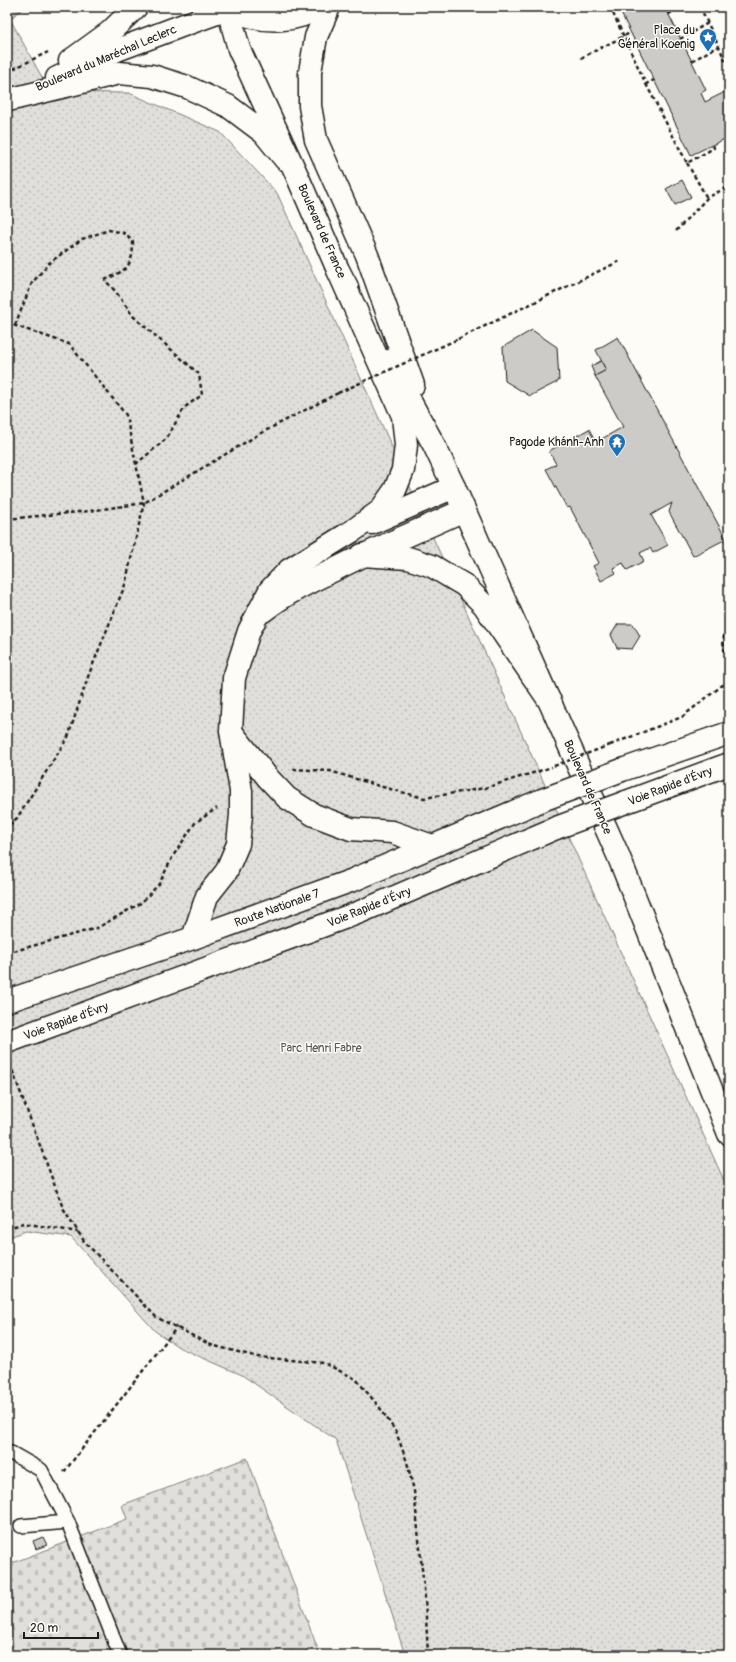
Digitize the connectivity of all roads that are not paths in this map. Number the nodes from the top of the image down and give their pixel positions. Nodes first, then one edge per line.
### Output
1 (136, 7) edge
2 (320, 7) edge
3 (329, 7) edge
4 (227, 8) edge
5 (7, 101) edge
6 (296, 173) junction
7 (338, 270) junction
8 (434, 445) junction
9 (454, 487) junction
10 (464, 510) junction
11 (354, 530) junction
12 (362, 555) junction
13 (258, 616) junction
14 (550, 703) junction
15 (231, 731) junction
16 (729, 733) edge
17 (729, 764) edge
18 (729, 773) edge
19 (659, 790) junction
20 (432, 846) junction
21 (193, 938) junction
22 (7, 1001) edge
23 (7, 1042) edge
24 (729, 1134) edge
25 (7, 1454) edge
26 (68, 1522) junction
27 (21, 1526) dead end
28 (120, 1655) edge

1 - 5 main road, Boulevard du Maréchal Leclerc
2 - 4 main road
3 - 8 main road, Boulevard de France
4 - 5 main road, Boulevard du Maréchal Leclerc
4 - 6 main road, Boulevard de France
5 - 6 main road, Boulevard du Maréchal Leclerc
6 - 7 main road, Boulevard de France
7 - 8 main road, Boulevard de France
7 - 11 main road
8 - 9 main road, Boulevard de France
9 - 10 main road, Boulevard de France
9 - 11 main road
10 - 12 main road
10 - 14 main road, Boulevard de France
11 - 13 main road
12 - 13 main road
12 - 14 main road
13 - 15 main road
14 - 24 main road, Boulevard de France
15 - 20 main road
15 - 21 main road
16 - 20 main road, Route Nationale 7, bridge
17 - 19 main road, Voie Rapide d'Évry
18 - 19 main road
19 - 23 main road, Voie Rapide d'Évry, bridge
20 - 21 main road, Route Nationale 7
21 - 22 main road, Route Nationale 7
25 - 26 lane
26 - 27 lane
26 - 28 lane

